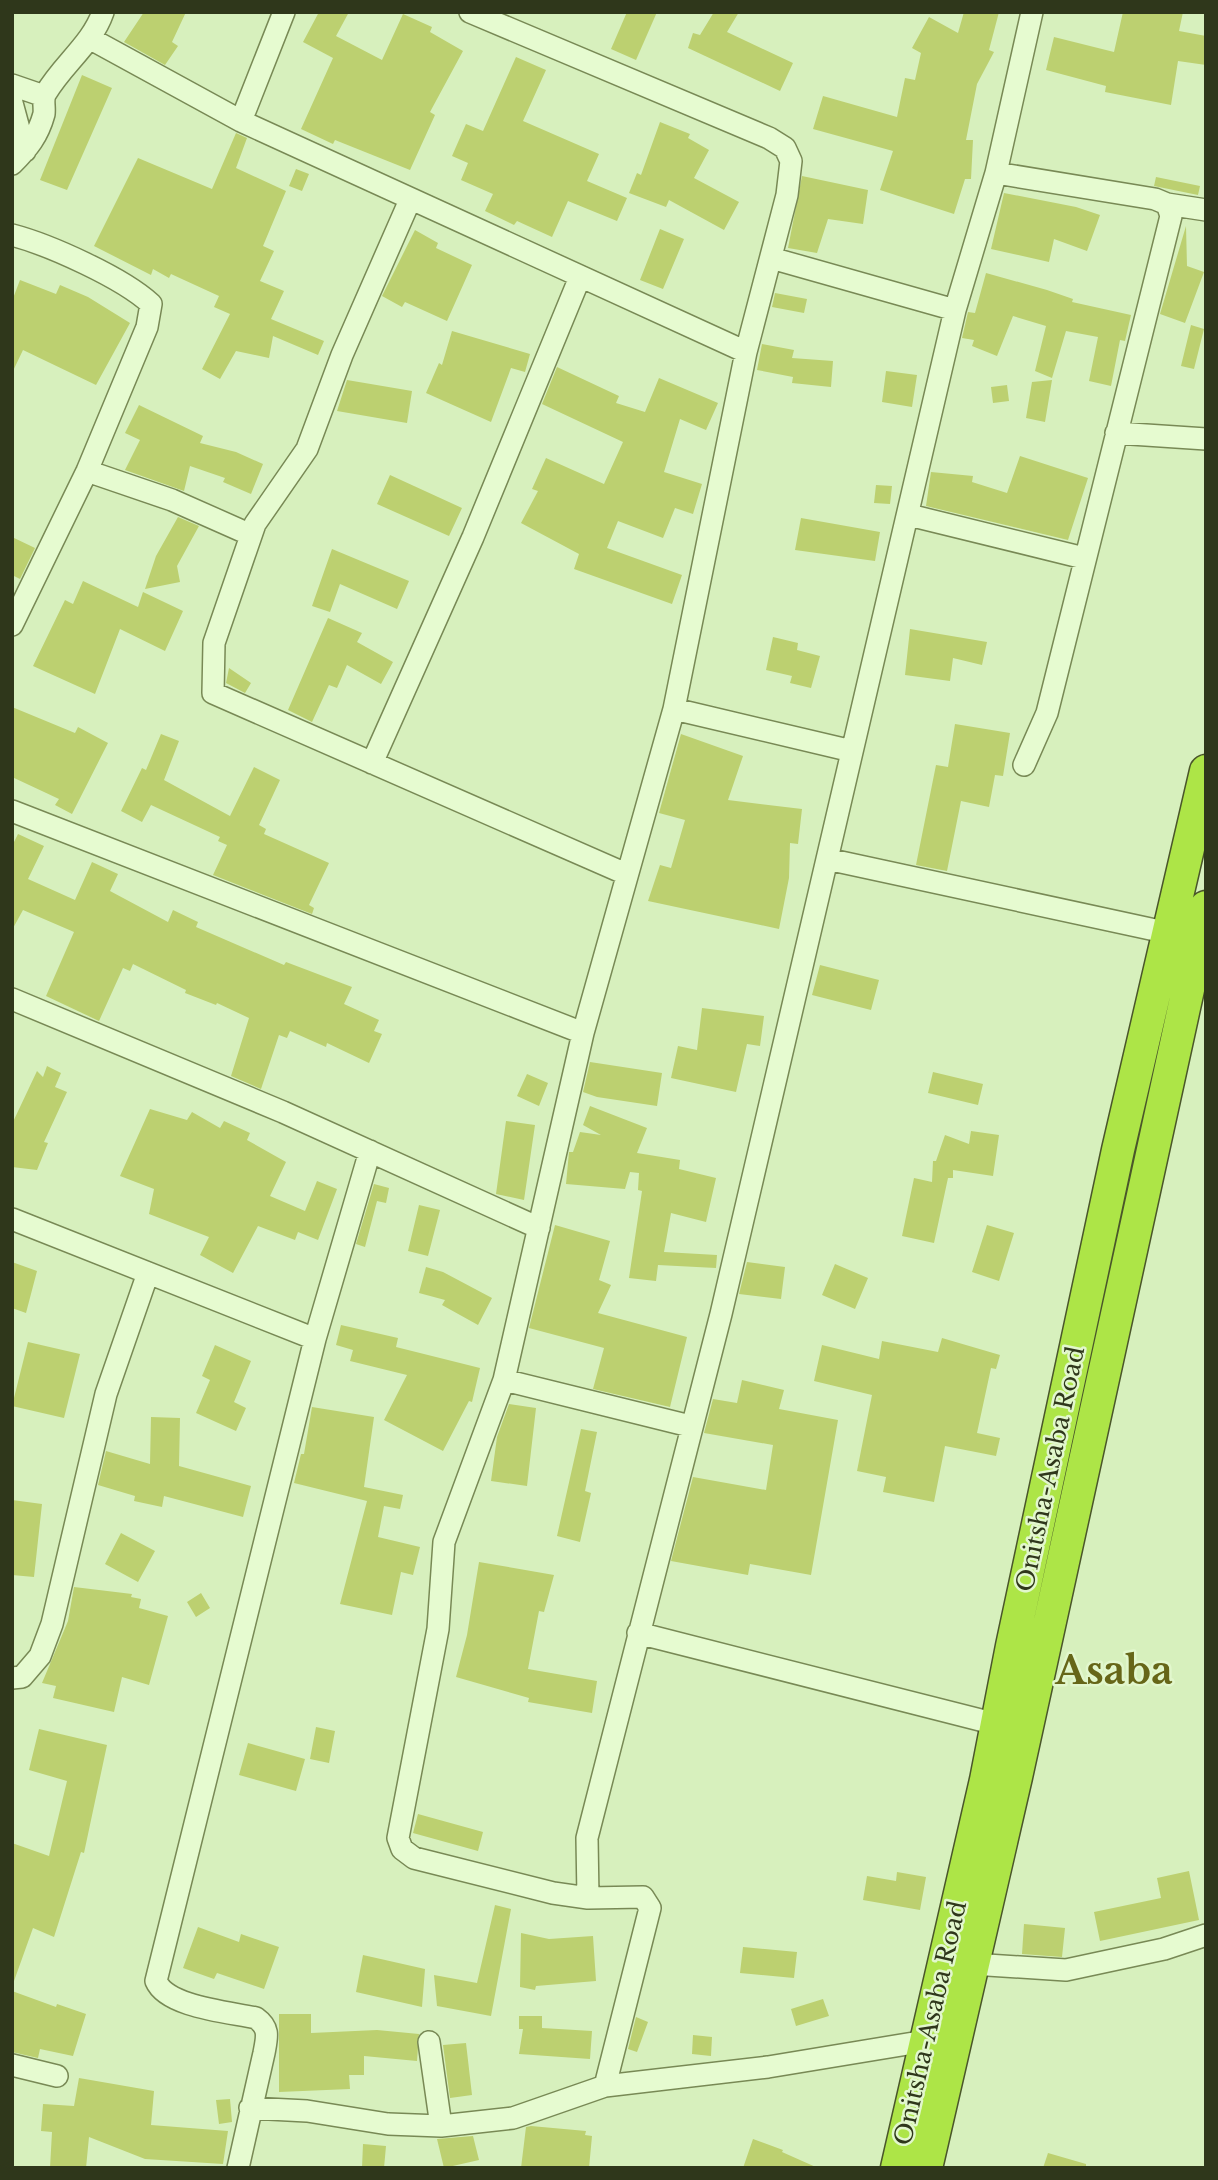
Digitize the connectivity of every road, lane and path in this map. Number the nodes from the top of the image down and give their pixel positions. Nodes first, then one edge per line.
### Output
1 (103, 12) edge
2 (284, 12) edge
3 (470, 12) edge
4 (1032, 12) edge
5 (91, 39) junction
6 (12, 85) edge
7 (44, 96) junction
8 (12, 103) edge
9 (241, 121) junction
10 (18, 158) edge
11 (996, 173) junction
12 (410, 200) junction
13 (1167, 204) junction
14 (1206, 210) edge
15 (12, 235) edge
16 (771, 258) junction
17 (580, 277) junction
18 (955, 310) junction
19 (746, 352) junction
20 (1116, 433) junction
21 (1206, 439) edge
22 (87, 471) junction
23 (909, 514) junction
24 (251, 535) junction
25 (1084, 558) junction
26 (12, 625) edge
27 (674, 709) junction
28 (852, 751) junction
29 (372, 763) junction
30 (1024, 765) dead end
31 (1206, 771) edge
32 (12, 811) edge
33 (827, 859) junction
34 (626, 874) junction
35 (1206, 907) edge
36 (1169, 933) junction
37 (12, 999) edge
38 (583, 1034) junction
39 (370, 1151) junction
40 (12, 1219) edge
41 (538, 1228) junction
42 (148, 1273) junction
43 (1111, 1338) junction
44 (315, 1339) junction
45 (1078, 1339) junction
46 (504, 1380) junction
47 (690, 1426) junction
48 (638, 1633) junction
49 (12, 1678) edge
50 (996, 1724) junction
51 (588, 1898) junction
52 (1206, 1935) edge
53 (972, 1964) junction
54 (926, 2041) junction
55 (429, 2042) dead end
56 (12, 2065) edge
57 (57, 2076) dead end
58 (605, 2086) junction
59 (250, 2108) junction
60 (441, 2126) junction
61 (238, 2168) edge
62 (897, 2168) edge
63 (926, 2168) edge

1 - 5 street
2 - 9 street
3 - 16 street
4 - 11 street
5 - 7 street
5 - 9 street
6 - 7 street
7 - 10 street
8 - 10 street
9 - 12 street
11 - 13 street
11 - 18 street
12 - 17 street
12 - 24 street
13 - 14 street
13 - 20 street
15 - 22 street
16 - 18 street
16 - 19 street
17 - 19 street
17 - 29 street
18 - 23 street
19 - 27 street
20 - 21 street
20 - 25 street
22 - 24 street
22 - 26 street
23 - 25 street
23 - 28 street
24 - 29 street
25 - 30 street
27 - 28 street
27 - 34 street
28 - 33 street
29 - 34 street
31 - 36 highway, Onitsha-Asaba Road
32 - 38 street
33 - 36 street
33 - 47 street
34 - 38 street
35 - 43 highway
36 - 45 highway, Onitsha-Asaba Road
37 - 39 street
38 - 41 street
39 - 41 street
39 - 44 street
40 - 42 street
41 - 46 street
42 - 44 street
42 - 49 street
43 - 45 highway
43 - 53 highway
44 - 59 street
45 - 50 highway, Onitsha-Asaba Road
46 - 47 street
46 - 51 street
47 - 48 street
48 - 50 street
48 - 51 street
50 - 54 highway, Onitsha-Asaba Road
51 - 58 street
52 - 53 street
53 - 63 highway
54 - 58 street
54 - 62 highway, Onitsha-Asaba Road
55 - 60 street
56 - 57 street
58 - 60 street
59 - 60 street
59 - 61 street

